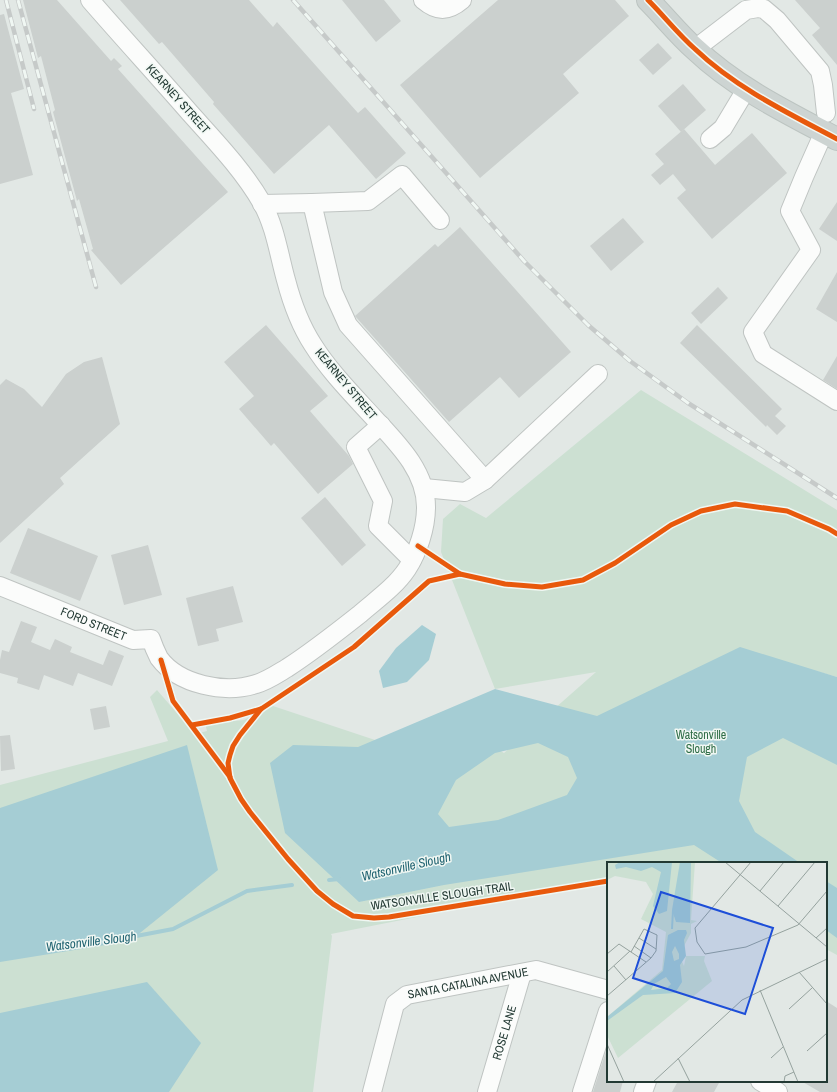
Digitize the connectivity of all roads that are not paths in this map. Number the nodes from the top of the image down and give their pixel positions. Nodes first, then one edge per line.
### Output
1 (90, 0) edge
2 (422, 0) edge
3 (462, 0) edge
4 (648, 0) edge
5 (695, 49) junction
6 (747, 88) junction
7 (829, 128) edge
8 (710, 139) dead end
9 (312, 203) junction
10 (262, 204) junction
11 (440, 220) dead end
12 (598, 374) dead end
13 (837, 401) edge
14 (380, 425) junction
15 (485, 480) junction
16 (424, 488) junction
17 (412, 560) junction
18 (0, 586) edge
19 (195, 682) joint
20 (522, 973) junction
21 (607, 990) edge
22 (607, 1014) edge
23 (647, 1082) edge
24 (762, 1082) edge
25 (372, 1092) edge
26 (487, 1092) edge
27 (582, 1092) edge
28 (643, 1092) edge
29 (778, 1092) edge

1 - 10 street, KEARNEY STREET
2 - 3 street
4 - 5 main road
5 - 6 main road
5 - 7 street
6 - 7 main road
6 - 8 street
7 - 13 street
9 - 10 street
9 - 11 street
9 - 15 street
10 - 14 street, KEARNEY STREET
12 - 15 street
14 - 16 street, KEARNEY STREET
14 - 17 street
15 - 16 street
16 - 17 street, KEARNEY STREET
17 - 19 street, KEARNEY STREET
18 - 19 street, FORD STREET
20 - 21 street, SANTA CATALINA AVENUE
20 - 25 street, SANTA CATALINA AVENUE
20 - 26 street, ROSE LANE
22 - 27 street
23 - 28 street
24 - 29 street

